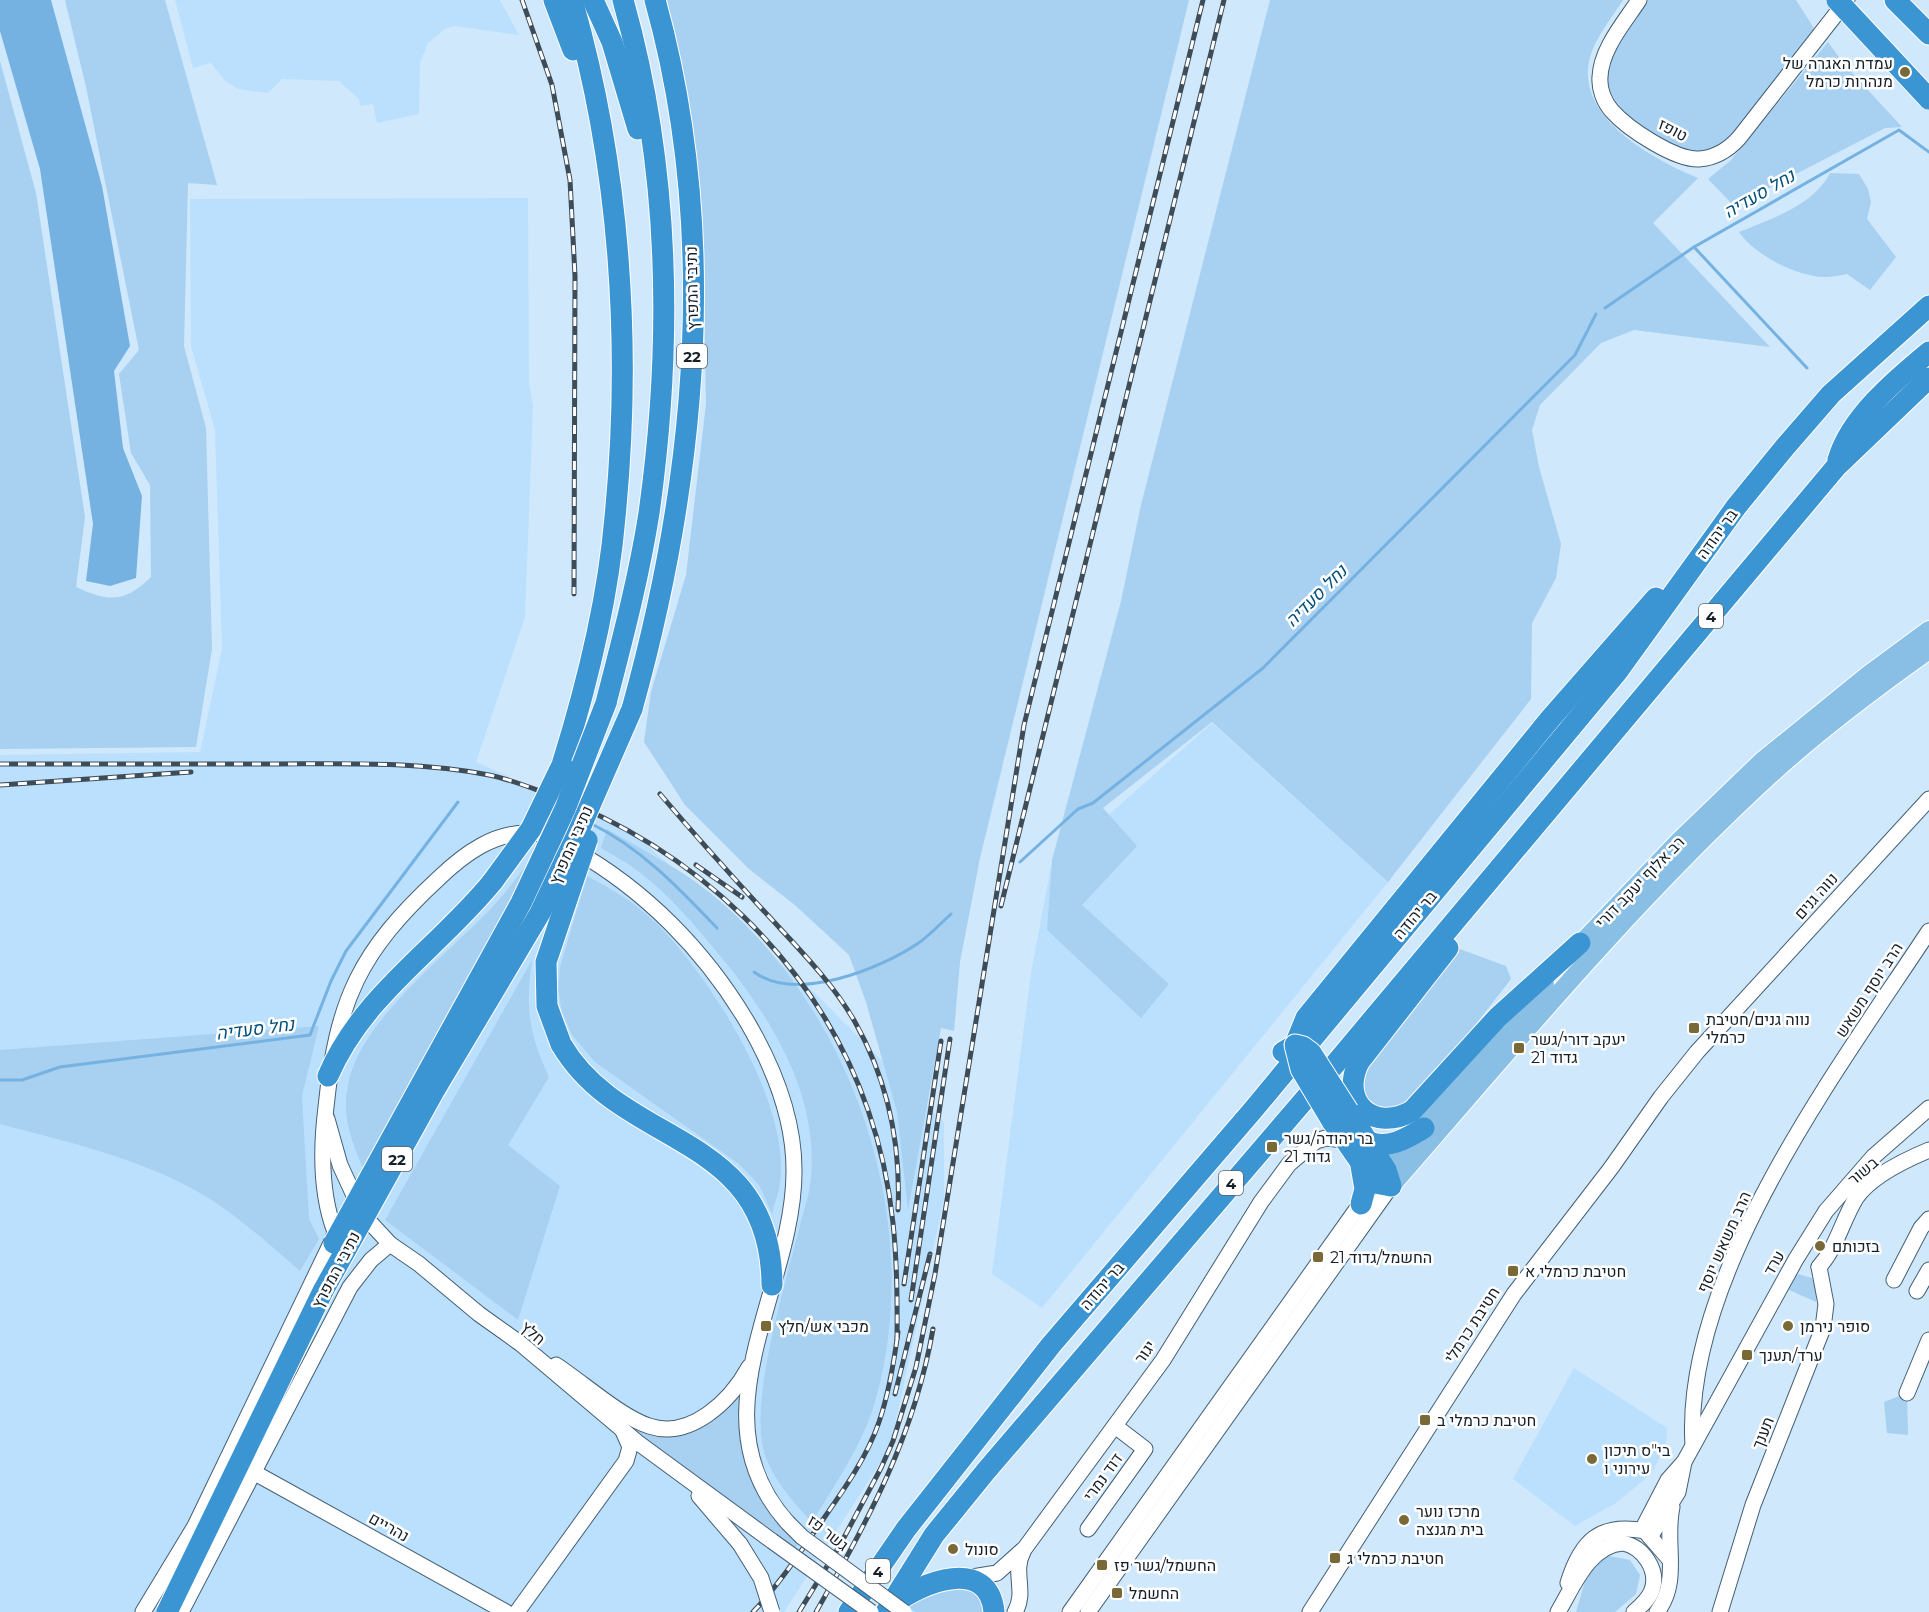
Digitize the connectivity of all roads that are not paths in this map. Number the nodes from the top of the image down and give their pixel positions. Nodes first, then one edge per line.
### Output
1 (554, 0) edge
2 (572, 0) edge
3 (593, 0) edge
4 (623, 0) edge
5 (655, 0) edge
6 (1640, 0) edge
7 (1837, 0) edge
8 (1847, 0) edge
9 (1895, 0) edge
10 (1929, 34) edge
11 (1929, 99) edge
12 (615, 226) junction
13 (663, 272) junction
14 (1929, 306) edge
15 (1927, 353) edge
16 (1929, 378) edge
17 (1836, 467) junction
18 (1736, 507) junction
19 (1929, 630) edge
20 (1929, 650) edge
21 (632, 709) junction
22 (1587, 765) junction
23 (1929, 799) edge
24 (1929, 931) edge
25 (1580, 943) junction
26 (1730, 1018) joint
27 (1295, 1045) junction
28 (1838, 1069) joint
29 (328, 1076) junction
30 (1929, 1108) edge
31 (325, 1110) junction
32 (1340, 1116) junction
33 (1424, 1128) junction
34 (1345, 1140) junction
35 (1369, 1142) junction
36 (1929, 1150) edge
37 (1360, 1162) junction
38 (1384, 1180) junction
39 (1361, 1204) junction
40 (1929, 1219) edge
41 (390, 1244) junction
42 (1796, 1259) junction
43 (1819, 1267) junction
44 (1929, 1270) edge
45 (1894, 1280) dead end
46 (772, 1285) junction
47 (1917, 1290) dead end
48 (1929, 1340) edge
49 (521, 1344) junction
50 (1051, 1345) junction
51 (753, 1359) junction
52 (1907, 1393) dead end
53 (1115, 1426) junction
54 (621, 1429) junction
55 (1693, 1445) junction
56 (649, 1452) junction
57 (626, 1461) junction
58 (1684, 1462) junction
59 (255, 1473) junction
60 (686, 1480) junction
61 (1671, 1507) junction
62 (195, 1526) junction
63 (1088, 1529) dead end
64 (1646, 1534) junction
65 (1635, 1547) junction
66 (1024, 1548) junction
67 (1670, 1560) junction
68 (963, 1579) junction
69 (1561, 1608) edge
70 (143, 1612) edge
71 (154, 1612) edge
72 (165, 1612) edge
73 (181, 1612) edge
74 (506, 1612) edge
75 (517, 1612) edge
76 (772, 1612) edge
77 (849, 1612) edge
78 (887, 1612) edge
79 (994, 1612) edge
80 (1015, 1612) edge
81 (1070, 1612) edge
82 (1088, 1612) edge
83 (1310, 1612) edge
84 (1634, 1612) edge
85 (1657, 1612) edge
86 (1720, 1612) edge

1 - 12 highway
2 - 12 highway
3 - 13 highway
4 - 13 highway, נתיבי המפרץ / 22
5 - 21 highway, נתיבי המפרץ / 22
6 - 8 street, טופז
7 - 11 highway, bridge
9 - 10 highway
12 - 29 highway, bridge
13 - 71 highway, נתיבי המפרץ / 22, bridge
14 - 18 highway, בר יהודה / 4
15 - 17 highway
16 - 17 highway, 4
17 - 22 highway, בר יהודה / 4
18 - 27 highway
18 - 50 highway, בר יהודה / 4
19 - 25 main road, רב אלוף יעקב דורי
20 - 38 main road, רב אלוף יעקב דורי
21 - 46 highway, bridge
21 - 72 highway, נתיבי המפרץ / 22, bridge
22 - 25 highway
22 - 78 highway, בר יהודה / 4
23 - 26 street, נווה גנים
24 - 28 street, הרב יוסף משאש
25 - 33 main road, רב אלוף יעקב דורי
26 - 83 street, חטיבת כרמלי
27 - 32 highway, bridge
27 - 50 highway
28 - 55 street, הרב משאש יוסף
29 - 31 street
29 - 46 street
30 - 42 street, ערד
31 - 41 street, חלץ
31 - 62 street
32 - 34 highway
32 - 35 highway
33 - 35 highway
33 - 38 main road, רב אלוף יעקב דורי
34 - 37 highway
34 - 53 street, יגור
35 - 38 highway
36 - 43 street, בשור
37 - 38 highway
37 - 39 highway
38 - 39 street
38 - 82 street
39 - 81 street
40 - 45 street
41 - 49 street, חלץ
41 - 59 street
42 - 43 street
42 - 55 street, ערד
43 - 86 street, תענך
44 - 47 street
46 - 51 street
48 - 52 street
49 - 51 street
49 - 54 street, חלץ
50 - 77 highway, בר יהודה / 4
51 - 78 street, גשר פז, bridge
53 - 63 street, דוד נמרי
53 - 66 street, יגור
54 - 56 street, חלץ
54 - 57 street
55 - 58 street, ערד
56 - 57 street
56 - 60 street, חלץ
57 - 75 street
58 - 61 street, ערד
58 - 64 street, ערד
59 - 73 street
59 - 74 street, נהריים
60 - 76 street, bridge
60 - 78 street, חלץ, bridge
61 - 64 street, ערד
61 - 67 street
62 - 70 street
62 - 72 street
64 - 65 street
64 - 67 street
64 - 69 street
65 - 69 street
65 - 84 street
66 - 68 street, יגור
66 - 80 street
67 - 85 street
68 - 78 highway
68 - 79 highway

